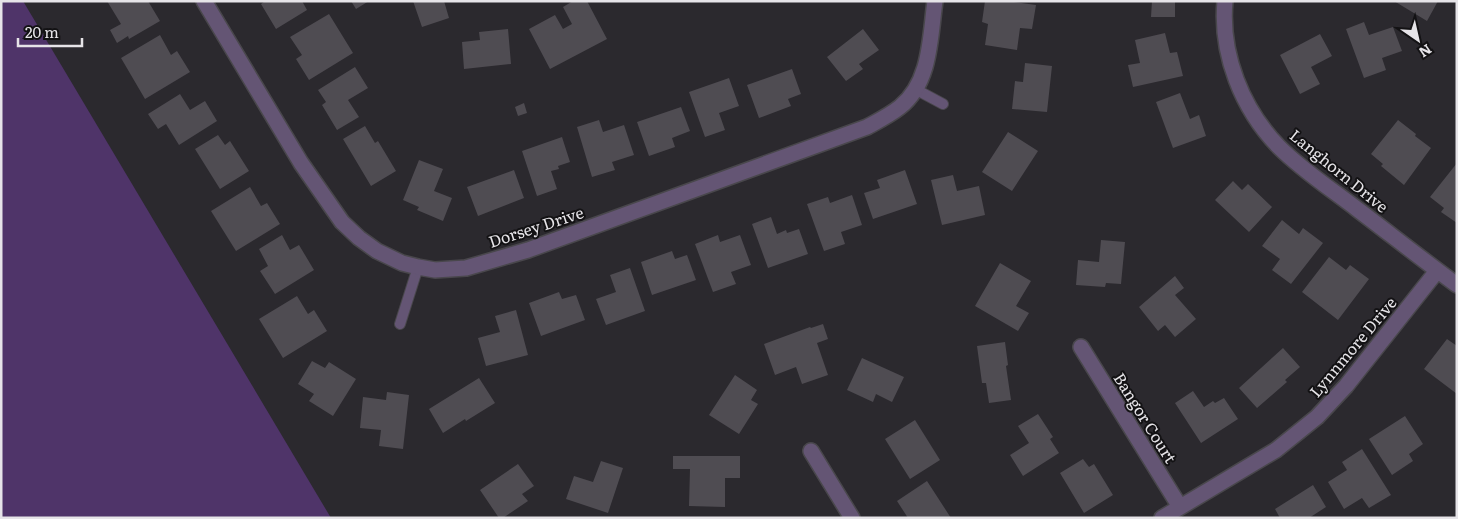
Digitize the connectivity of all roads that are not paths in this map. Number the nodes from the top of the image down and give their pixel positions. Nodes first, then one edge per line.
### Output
1 (204, 1) edge
2 (935, 1) edge
3 (1225, 1) edge
4 (916, 89) junction
5 (943, 104) dead end
6 (418, 267) junction
7 (1437, 270) junction
8 (1457, 285) edge
9 (400, 324) dead end
10 (1081, 347) dead end
11 (811, 451) dead end
12 (1180, 507) junction
13 (852, 518) edge
14 (1162, 518) edge

1 - 6 street, Dorsey Drive
2 - 4 street, Dorsey Drive
3 - 7 street, Langhorn Drive
4 - 5 lane
4 - 6 street, Dorsey Drive
6 - 9 lane
7 - 8 street, Langhorn Drive
7 - 12 street, Lynnmore Drive
10 - 12 street, Bangor Court
11 - 13 street
12 - 14 street, Lynnmore Drive

